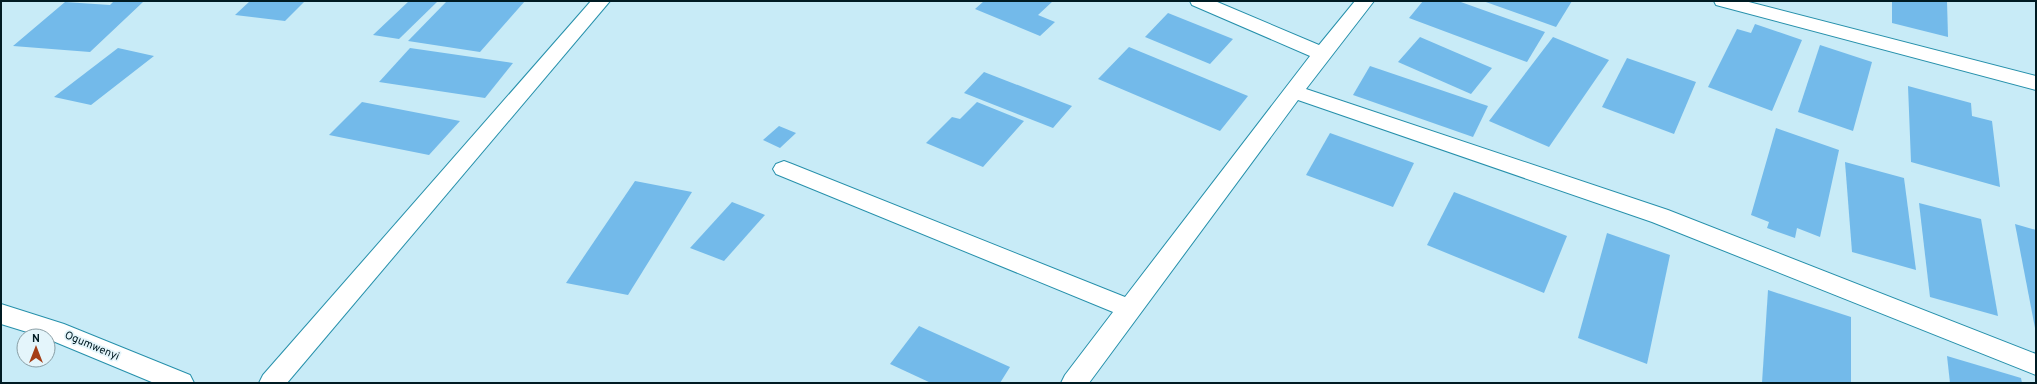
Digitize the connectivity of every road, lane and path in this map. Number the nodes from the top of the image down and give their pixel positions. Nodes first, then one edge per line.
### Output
1 (601, 1) edge
2 (1198, 1) edge
3 (1366, 1) edge
4 (1723, 1) edge
5 (1322, 54) junction
6 (2036, 83) edge
7 (1294, 92) junction
8 (784, 168) dead end
9 (1130, 309) junction
10 (1, 314) edge
11 (2036, 365) edge
12 (180, 383) edge
13 (272, 383) edge
14 (1074, 383) edge

1 - 13 street
2 - 5 street
3 - 5 street
4 - 6 street
5 - 7 street
7 - 9 street
7 - 11 street
8 - 9 street
9 - 14 street
10 - 12 street, Ogumwenyi

